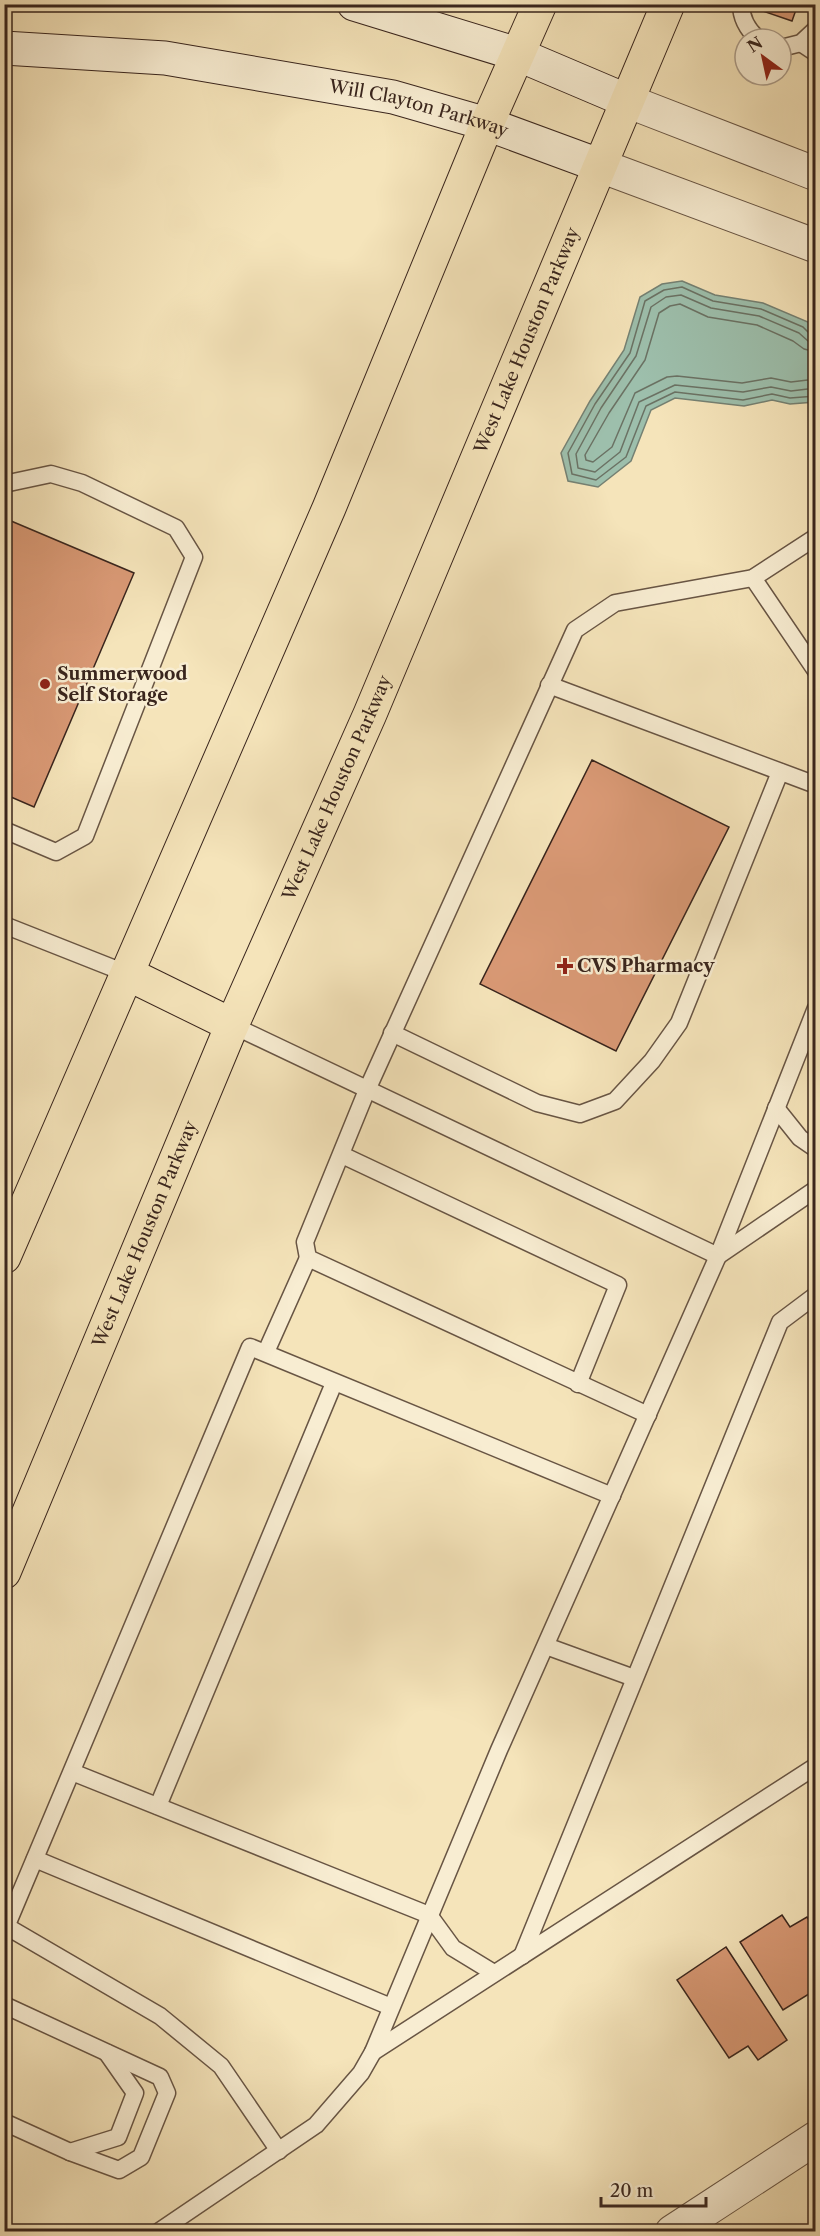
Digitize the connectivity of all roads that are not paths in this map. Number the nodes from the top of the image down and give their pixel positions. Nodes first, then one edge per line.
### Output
1 (354, 4) edge
2 (540, 4) edge
3 (668, 4) edge
4 (741, 4) edge
5 (748, 27) edge
6 (816, 28) edge
7 (801, 43) junction
8 (793, 45) edge
9 (4, 48) edge
10 (816, 53) edge
11 (517, 54) junction
12 (630, 102) junction
13 (487, 124) junction
14 (601, 166) junction
15 (816, 174) edge
16 (816, 246) edge
17 (4, 484) edge
18 (816, 537) edge
19 (753, 578) junction
20 (816, 671) edge
21 (549, 685) junction
22 (780, 772) junction
23 (816, 785) edge
24 (4, 830) edge
25 (4, 925) edge
26 (128, 974) junction
27 (816, 1008) edge
28 (232, 1026) junction
29 (392, 1033) junction
30 (367, 1090) junction
31 (776, 1108) junction
32 (816, 1149) edge
33 (342, 1155) junction
34 (815, 1192) edge
35 (718, 1256) junction
36 (4, 1257) edge
37 (309, 1258) junction
38 (816, 1295) edge
39 (266, 1352) junction
40 (334, 1383) junction
41 (578, 1384) junction
42 (648, 1415) junction
43 (612, 1496) junction
44 (4, 1572) edge
45 (546, 1646) junction
46 (634, 1678) junction
47 (816, 1766) edge
48 (72, 1772) junction
49 (159, 1806) junction
50 (35, 1860) junction
51 (429, 1916) junction
52 (5, 1928) edge
53 (522, 1956) junction
54 (494, 1972) junction
55 (4, 2005) edge
56 (391, 2007) junction
57 (107, 2052) junction
58 (373, 2052) junction
59 (4, 2122) edge
60 (816, 2138) edge
61 (279, 2151) junction
62 (70, 2152) junction
63 (158, 2232) edge
64 (672, 2232) edge

1 - 11 main road
2 - 11 main road
3 - 12 main road, West Lake Houston Parkway
4 - 5 lane
6 - 7 lane
7 - 8 lane
7 - 10 lane
9 - 13 main road, Will Clayton Parkway
11 - 12 main road
11 - 13 main road
12 - 14 main road, West Lake Houston Parkway
12 - 15 main road
13 - 14 main road, Will Clayton Parkway
13 - 26 main road
14 - 16 main road, Will Clayton Parkway
14 - 28 main road, West Lake Houston Parkway
17 - 24 lane
18 - 19 lane
19 - 20 lane
19 - 21 lane
21 - 22 lane
21 - 29 lane
22 - 23 lane
22 - 29 lane
25 - 26 lane
26 - 28 main road
26 - 36 main road
27 - 31 lane
28 - 30 lane
28 - 44 main road, West Lake Houston Parkway
29 - 30 lane
30 - 33 lane
30 - 35 lane
31 - 32 lane
31 - 35 lane
33 - 37 lane
33 - 41 lane
34 - 35 lane
35 - 42 lane
37 - 39 lane
37 - 41 lane
38 - 46 lane
39 - 40 lane
39 - 48 lane
40 - 43 lane
40 - 49 lane
41 - 42 lane
42 - 43 lane
43 - 45 lane
45 - 46 lane
45 - 51 lane
46 - 53 lane
47 - 53 lane
48 - 49 lane
48 - 50 lane
49 - 51 lane
50 - 52 lane
50 - 56 lane
51 - 54 lane
51 - 56 lane
52 - 61 lane
53 - 54 lane
54 - 58 lane
55 - 57 lane
56 - 58 lane
57 - 62 lane
57 - 62 lane
58 - 61 lane
59 - 62 lane
60 - 64 main road
61 - 63 lane

